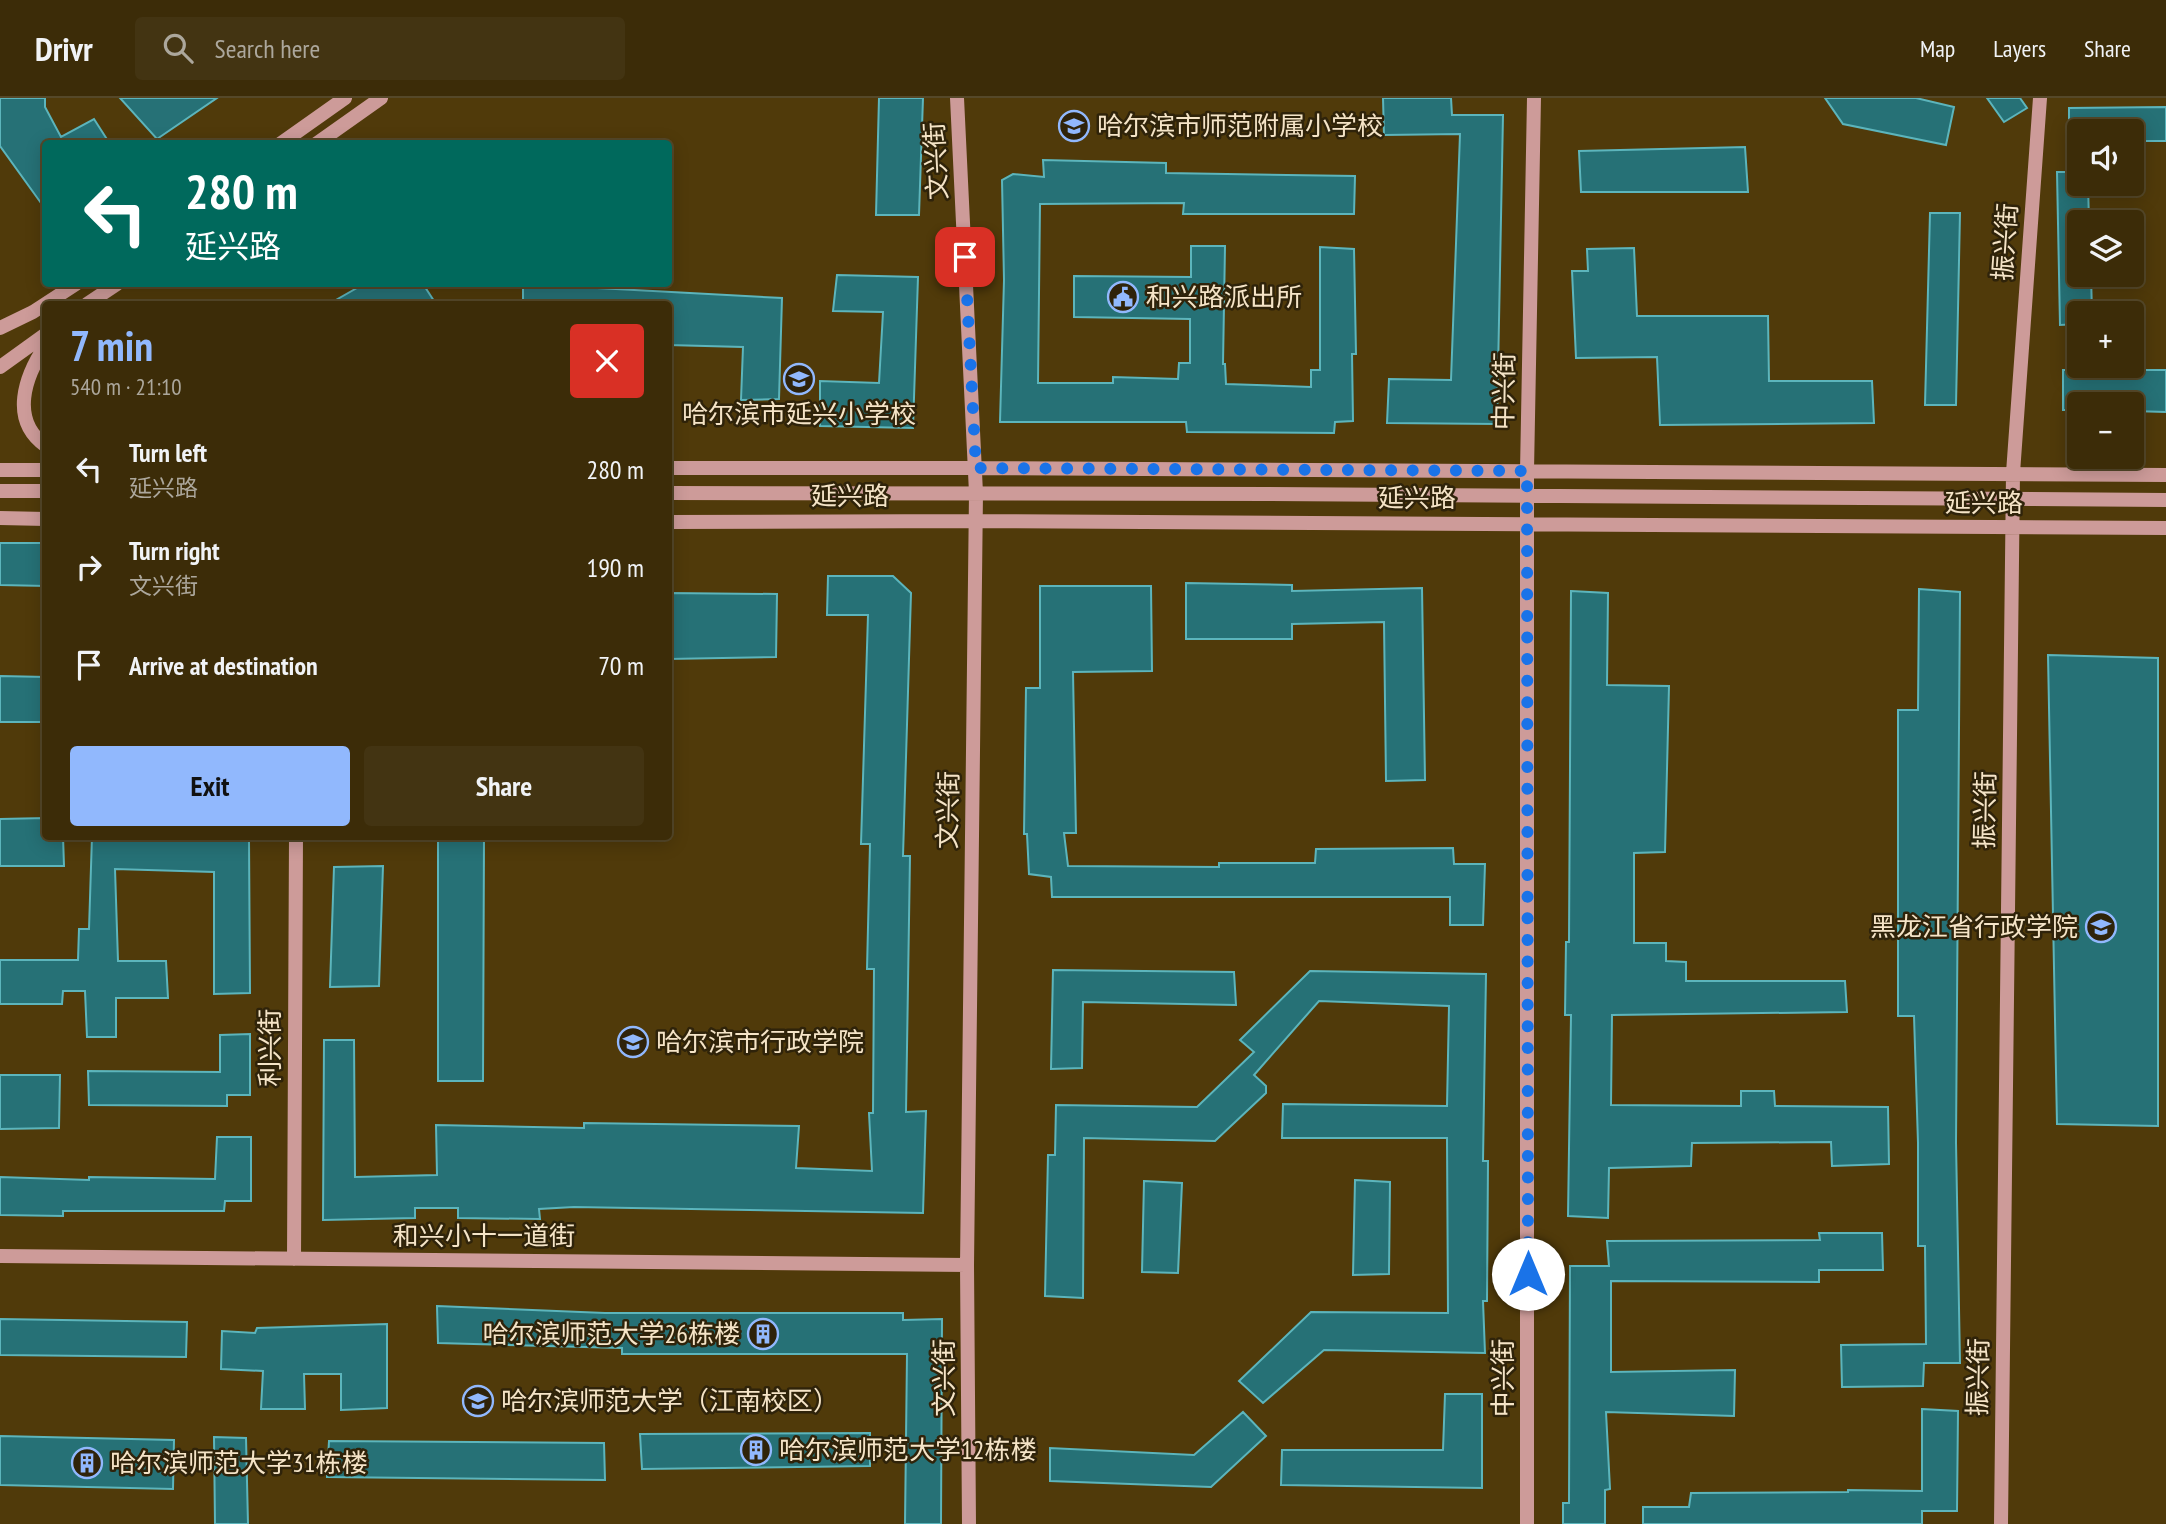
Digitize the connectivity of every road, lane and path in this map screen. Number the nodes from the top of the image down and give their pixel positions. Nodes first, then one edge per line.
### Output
1 (345, 98) edge
2 (381, 98) edge
3 (957, 98) edge
4 (1534, 98) edge
5 (2040, 98) edge
6 (286, 140) edge
7 (322, 140) edge
8 (71, 287) edge
9 (112, 287) edge
10 (50, 301) edge
11 (92, 301) edge
12 (42, 306) edge
13 (0, 328) edge
14 (42, 337) edge
15 (42, 351) edge
16 (0, 367) edge
17 (42, 443) edge
18 (672, 468) edge
19 (976, 468) junction
20 (0, 470) edge
21 (42, 470) edge
22 (1527, 471) junction
23 (2012, 473) junction
24 (2166, 475) edge
25 (0, 491) edge
26 (42, 491) edge
27 (672, 493) edge
28 (976, 493) junction
29 (1529, 496) junction
30 (2012, 500) junction
31 (2166, 500) edge
32 (0, 518) edge
33 (42, 519) edge
34 (976, 521) junction
35 (672, 522) edge
36 (1529, 523) junction
37 (2013, 528) junction
38 (2166, 528) edge
39 (296, 840) edge
40 (0, 1256) edge
41 (293, 1259) junction
42 (967, 1265) junction
43 (969, 1524) edge
44 (1527, 1524) edge
45 (2001, 1524) edge

1 - 6 street
2 - 7 street
3 - 19 street, 文兴街
4 - 22 street, 中兴街
5 - 23 street, 振兴街
8 - 10 street
9 - 11 street
12 - 13 street
14 - 16 street
15 - 17 street
18 - 19 street, 延兴路
19 - 22 street, 延兴路
19 - 28 street, 文兴街
20 - 21 street
22 - 23 street, 延兴路
22 - 29 street, 中兴街
23 - 24 street, 延兴路
23 - 30 street, 振兴街
25 - 26 street
27 - 28 street
28 - 29 street
28 - 34 street, 文兴街
29 - 30 street
29 - 36 street, 中兴街
30 - 31 street
30 - 37 street, 振兴街
32 - 33 street
34 - 35 street, 延兴路
34 - 36 street, 延兴路
34 - 42 street, 文兴街
36 - 37 street, 延兴路
36 - 44 street, 中兴街
37 - 38 street, 延兴路
37 - 45 street, 振兴街
39 - 41 street, 利兴街
40 - 41 street, 和兴小十一道街
41 - 42 street, 和兴小十一道街
42 - 43 street, 文兴街

